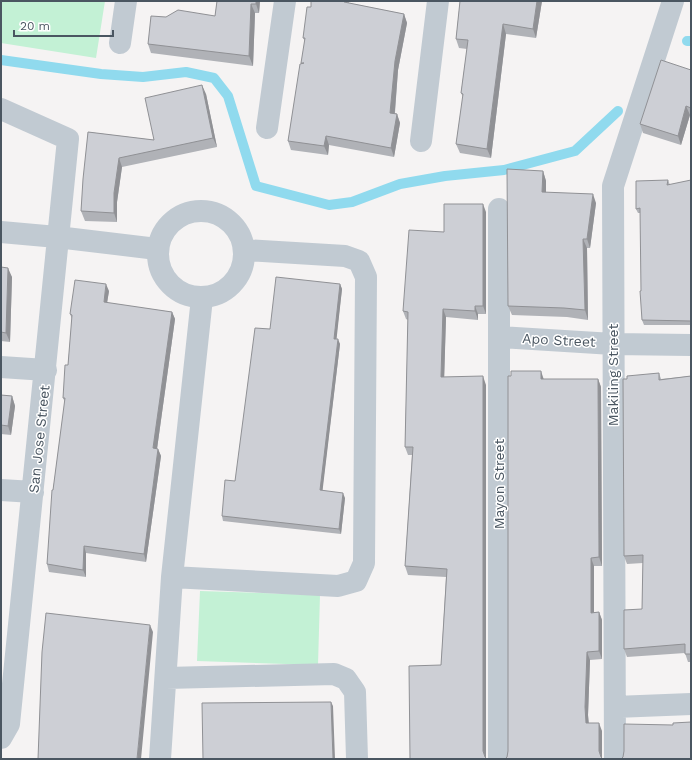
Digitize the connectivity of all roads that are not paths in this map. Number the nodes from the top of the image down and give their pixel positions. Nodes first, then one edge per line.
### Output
1 (126, 1) edge
2 (285, 1) edge
3 (438, 1) edge
4 (673, 1) edge
5 (120, 43) dead end
6 (1, 109) edge
7 (267, 128) dead end
8 (421, 141) dead end
9 (499, 209) dead end
10 (1, 232) edge
11 (57, 237) junction
12 (158, 249) junction
13 (245, 250) junction
14 (202, 298) junction
15 (499, 337) junction
16 (613, 344) junction
17 (691, 345) edge
18 (1, 367) edge
19 (46, 370) junction
20 (1, 490) edge
21 (33, 492) junction
22 (172, 577) junction
23 (166, 678) junction
24 (691, 704) edge
25 (615, 708) junction
26 (1, 738) edge
27 (160, 759) edge
28 (357, 759) edge
29 (499, 759) edge
30 (615, 759) edge

1 - 5 street
2 - 7 street
3 - 8 street
4 - 16 street, Makiling Street
6 - 11 street, San Jose Street
9 - 15 street, Mayon Street
10 - 11 street
11 - 12 street
11 - 19 street, San Jose Street
12 - 13 street
12 - 14 street
13 - 14 street
13 - 22 street
14 - 22 street
15 - 16 street, Apo Street
15 - 29 street, Mayon Street
16 - 17 street, Apo Street
16 - 25 street, Makiling Street
18 - 19 street
19 - 21 street, San Jose Street
20 - 21 street
21 - 26 street, San Jose Street
22 - 23 street
23 - 27 street
23 - 28 street
24 - 25 street
25 - 30 street, Makiling Street

